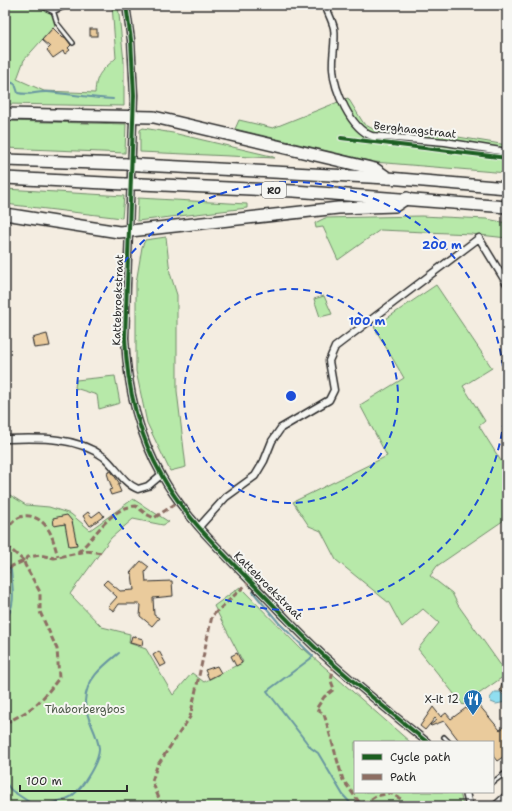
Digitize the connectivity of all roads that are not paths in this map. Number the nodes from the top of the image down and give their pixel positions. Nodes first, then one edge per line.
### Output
1 (42, 5) edge
2 (65, 5) edge
3 (126, 5) edge
4 (325, 5) edge
5 (53, 10) junction
6 (72, 43) dead end
7 (5, 114) edge
8 (134, 117) junction
9 (507, 152) edge
10 (5, 160) edge
11 (5, 178) edge
12 (388, 178) junction
13 (507, 188) edge
14 (407, 198) junction
15 (507, 207) edge
16 (5, 214) edge
17 (130, 231) junction
18 (507, 284) edge
19 (5, 438) edge
20 (161, 475) junction
21 (199, 527) junction
22 (444, 737) dead end
23 (426, 741) edge
24 (448, 741) edge
25 (507, 772) edge
26 (494, 781) edge
27 (466, 793) edge
28 (507, 795) edge
29 (469, 806) edge
30 (495, 806) edge

1 - 5 street
2 - 5 street
3 - 8 street, Kattebroekstraat
4 - 9 street, Berghaagstraat
5 - 6 lane
7 - 8 highway
8 - 12 highway
8 - 17 street, Kattebroekstraat
10 - 12 highway, R0, bridge
11 - 14 highway, R0, bridge
12 - 13 highway, R0
14 - 15 highway, R0
14 - 17 highway
16 - 17 highway
17 - 20 street, Kattebroekstraat
18 - 21 street
19 - 20 street
20 - 21 street, Kattebroekstraat
21 - 23 street, Kattebroekstraat
22 - 24 lane
25 - 26 lane
27 - 29 street
28 - 30 street

